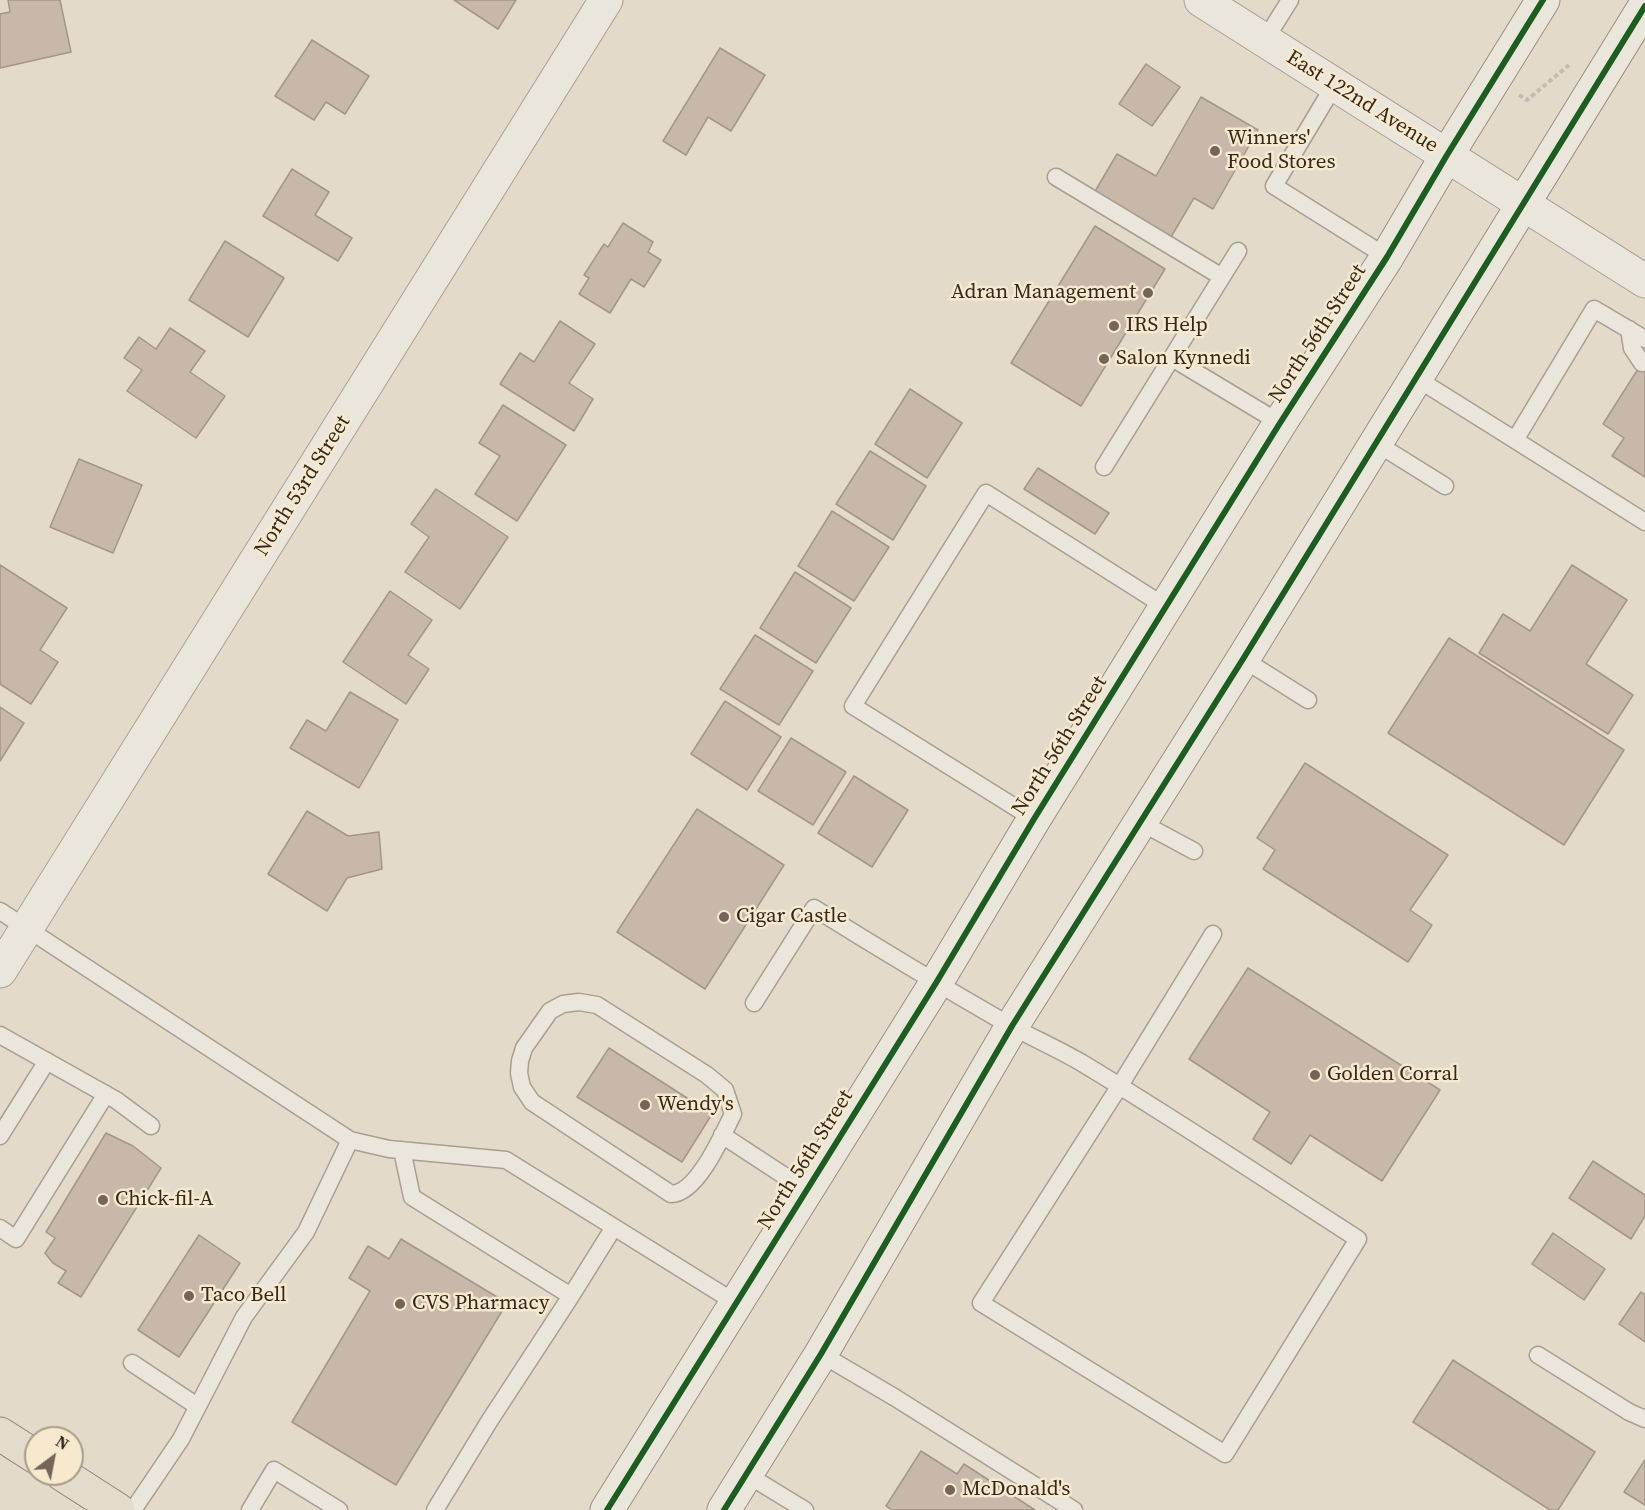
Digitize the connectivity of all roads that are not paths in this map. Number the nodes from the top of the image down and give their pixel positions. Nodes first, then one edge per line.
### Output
1 (606, 0) edge
2 (1201, 0) edge
3 (1290, 0) edge
4 (1543, 0) edge
5 (1644, 9) edge
6 (1265, 40) junction
7 (1335, 84) junction
8 (1447, 155) junction
9 (1056, 177) dead end
10 (1522, 203) junction
11 (1238, 251) dead end
12 (1387, 257) junction
13 (1222, 277) junction
14 (1645, 281) edge
15 (1629, 329) junction
16 (1645, 339) edge
17 (1172, 358) junction
18 (1642, 363) dead end
19 (1416, 378) junction
20 (1280, 423) junction
21 (1515, 440) junction
22 (1376, 443) junction
23 (1104, 467) dead end
24 (1445, 486) dead end
25 (1645, 522) edge
26 (1166, 606) junction
27 (1243, 659) junction
28 (1308, 700) dead end
29 (1034, 819) junction
30 (1140, 822) junction
31 (1194, 851) dead end
32 (13, 920) edge
33 (1213, 934) dead end
34 (0, 971) edge
35 (936, 983) junction
36 (754, 1003) dead end
37 (1012, 1026) junction
38 (0, 1035) edge
39 (48, 1061) junction
40 (1119, 1087) junction
41 (106, 1094) junction
42 (151, 1126) dead end
43 (722, 1135) junction
44 (0, 1136) edge
45 (350, 1140) junction
46 (402, 1150) junction
47 (806, 1190) junction
48 (614, 1227) junction
49 (0, 1228) edge
50 (571, 1296) junction
51 (736, 1303) junction
52 (821, 1354) junction
53 (1538, 1355) dead end
54 (132, 1363) dead end
55 (197, 1406) junction
56 (1645, 1419) edge
57 (0, 1434) edge
58 (24, 1449) edge
59 (746, 1474) junction
60 (81, 1486) edge
61 (118, 1510) edge
62 (133, 1510) edge
63 (250, 1510) edge
64 (339, 1510) edge
65 (435, 1510) edge
66 (607, 1510) edge
67 (724, 1510) edge
68 (805, 1510) edge
69 (1074, 1510) edge

1 - 32 main road, North 53rd Street
2 - 6 main road, East 122nd Avenue
3 - 6 lane
4 - 8 main road, North 56th Street
5 - 10 main road
6 - 7 main road, East 122nd Avenue
7 - 8 main road, East 122nd Avenue
7 - 12 lane
8 - 10 main road, East 122nd Avenue
8 - 12 main road, North 56th Street
9 - 13 lane
10 - 14 main road, East 122nd Avenue
10 - 19 main road
11 - 13 lane
12 - 20 main road, North 56th Street
13 - 17 lane
15 - 16 lane
15 - 18 lane
15 - 21 lane
17 - 20 lane
17 - 23 lane
19 - 21 lane
19 - 22 main road
20 - 26 main road, North 56th Street
21 - 25 lane
22 - 24 lane
22 - 27 main road
26 - 29 main road, North 56th Street
26 - 29 lane
27 - 28 lane
27 - 30 main road
29 - 35 main road, North 56th Street
30 - 31 lane
30 - 37 main road
32 - 34 main road, North 53rd Street
32 - 45 lane
33 - 40 lane
35 - 36 lane
35 - 37 lane
35 - 47 main road, North 56th Street
37 - 40 lane
37 - 52 main road
38 - 39 lane
39 - 41 lane
39 - 44 lane
40 - 40 lane
41 - 42 lane
41 - 49 lane
43 - 43 lane
43 - 47 lane
45 - 46 lane
45 - 55 lane
46 - 48 lane
46 - 50 lane
47 - 51 main road, North 56th Street
48 - 50 lane
48 - 51 lane
50 - 65 lane
51 - 66 main road, North 56th Street
52 - 59 main road
52 - 69 lane
53 - 56 lane
54 - 55 lane
55 - 62 lane
57 - 58 main road
59 - 67 main road
59 - 68 lane
60 - 61 main road
63 - 64 lane

